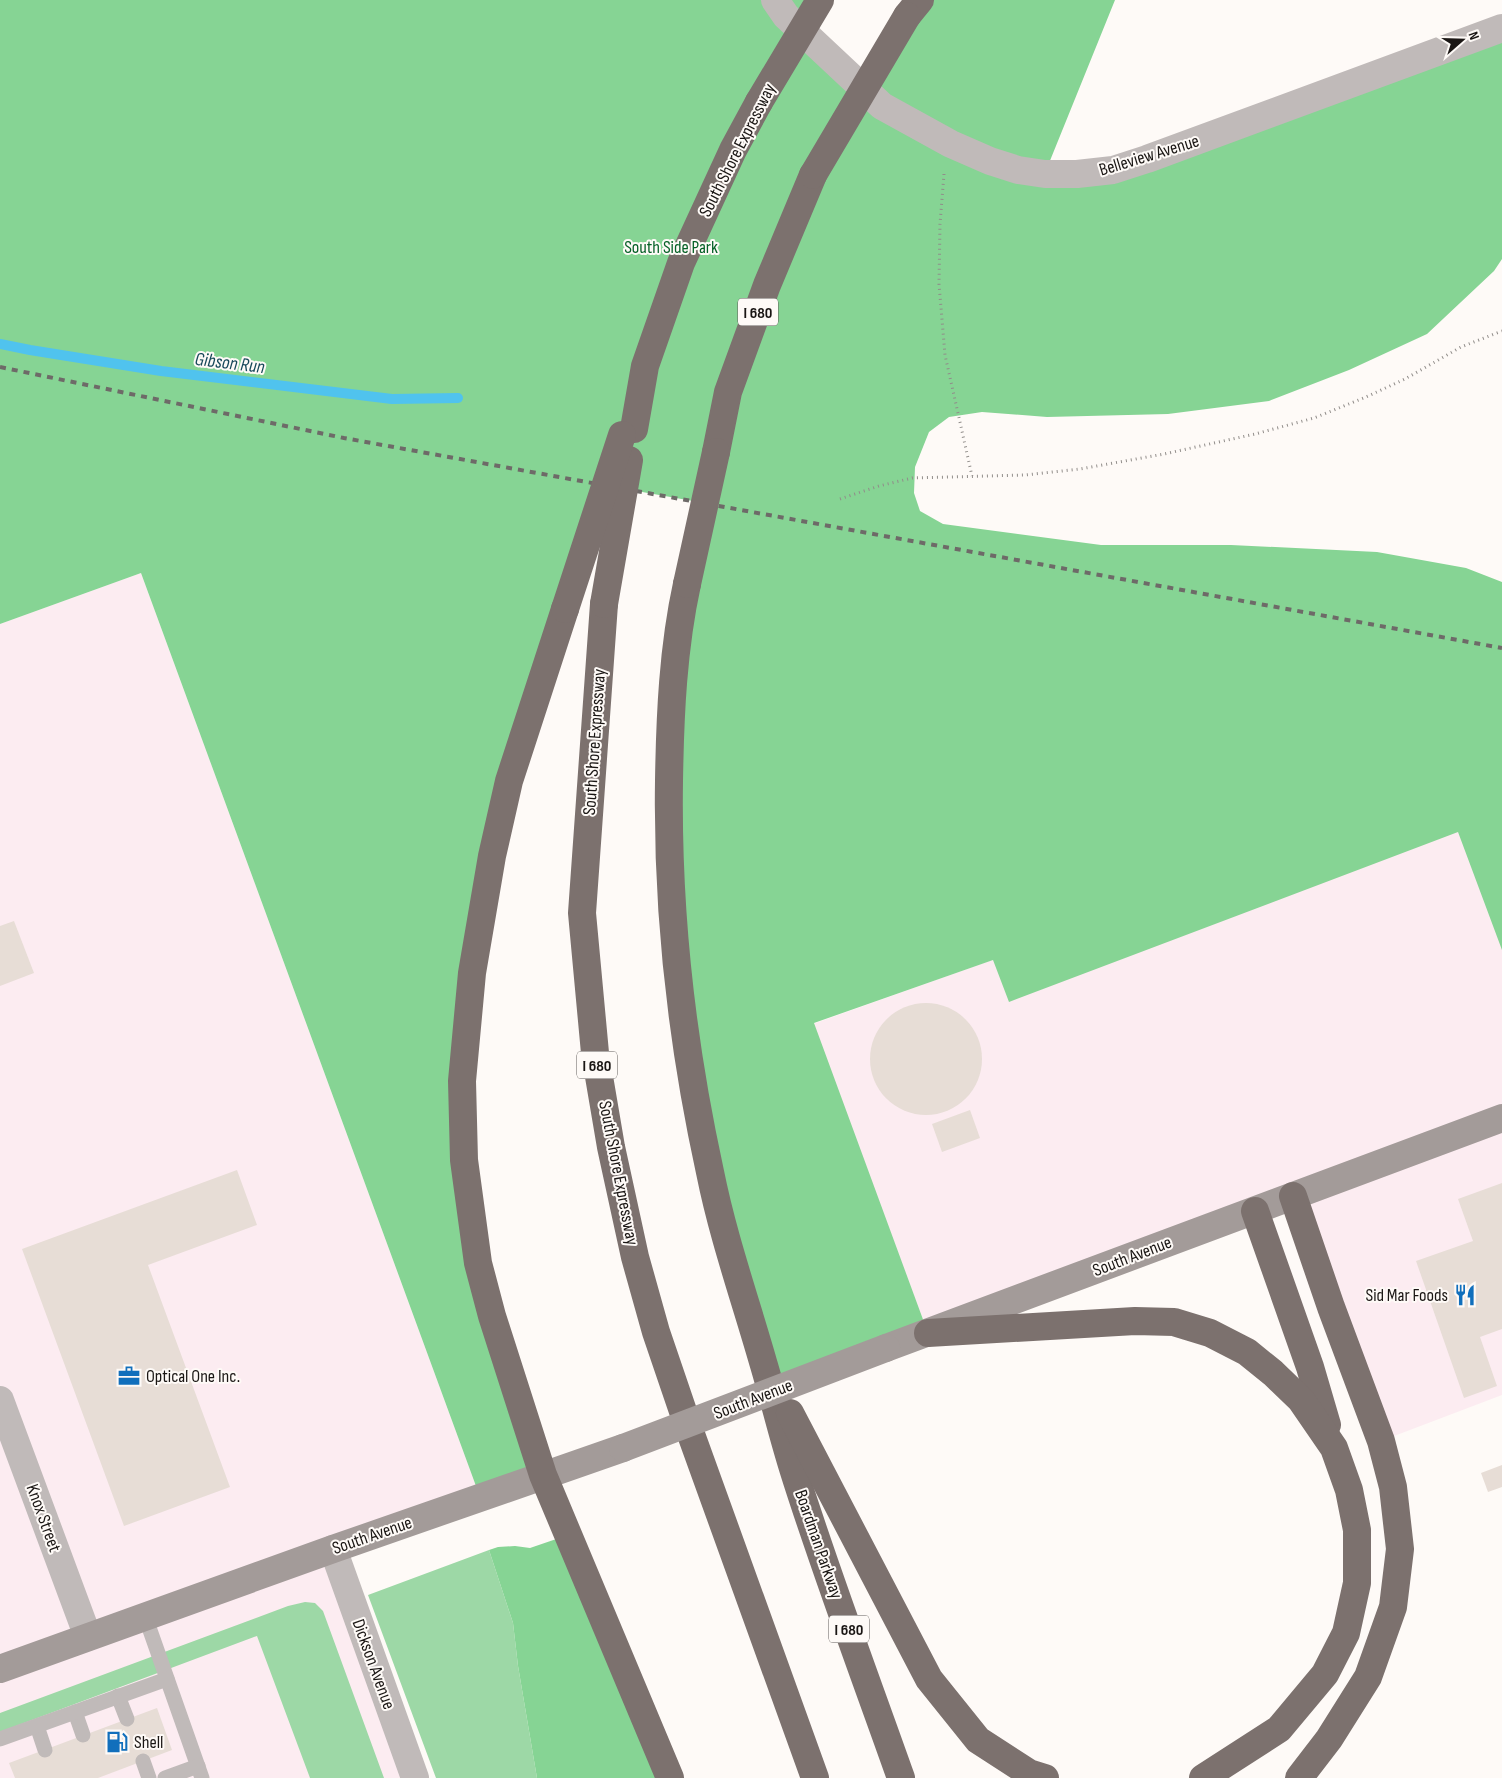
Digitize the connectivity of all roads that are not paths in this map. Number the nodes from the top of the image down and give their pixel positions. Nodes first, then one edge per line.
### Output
1 (775, 0) edge
2 (820, 0) edge
3 (913, 8) edge
4 (1502, 28) edge
5 (628, 432) junction
6 (1502, 1118) edge
7 (1293, 1196) junction
8 (1254, 1211) junction
9 (928, 1333) junction
10 (764, 1362) junction
11 (0, 1400) edge
12 (1334, 1448) junction
13 (543, 1475) junction
14 (333, 1549) junction
15 (145, 1616) junction
16 (88, 1637) junction
17 (0, 1669) edge
18 (167, 1679) junction
19 (118, 1696) junction
20 (75, 1712) junction
21 (127, 1719) dead end
22 (37, 1726) junction
23 (83, 1735) dead end
24 (0, 1739) edge
25 (45, 1750) dead end
26 (143, 1761) dead end
27 (200, 1772) edge
28 (149, 1778) edge
29 (165, 1778) edge
30 (416, 1778) edge
31 (670, 1778) edge
32 (815, 1778) edge
33 (901, 1778) edge
34 (1045, 1778) edge
35 (1203, 1778) edge
36 (1299, 1778) edge

1 - 4 street, Belleview Avenue
2 - 5 highway, South Shore Expressway / I 680, bridge
3 - 10 highway, I 680, bridge
5 - 13 highway, bridge
5 - 32 highway, South Shore Expressway / I 680, bridge
6 - 7 main road, South Avenue
7 - 8 main road, South Avenue
7 - 36 highway
8 - 9 main road, South Avenue
8 - 12 highway
9 - 12 highway
9 - 13 main road, South Avenue, bridge
10 - 33 highway, Boardman Parkway / I 680
10 - 34 highway
11 - 16 street, Knox Street
12 - 35 highway
13 - 14 main road, South Avenue
13 - 31 highway
14 - 15 main road, South Avenue
14 - 30 street, Dickson Avenue
15 - 16 main road, South Avenue
15 - 18 lane
16 - 17 main road, South Avenue
18 - 19 lane
18 - 27 lane
19 - 20 lane
19 - 21 lane
20 - 22 lane
20 - 23 lane
22 - 24 lane
22 - 25 lane
26 - 28 lane
27 - 29 lane

